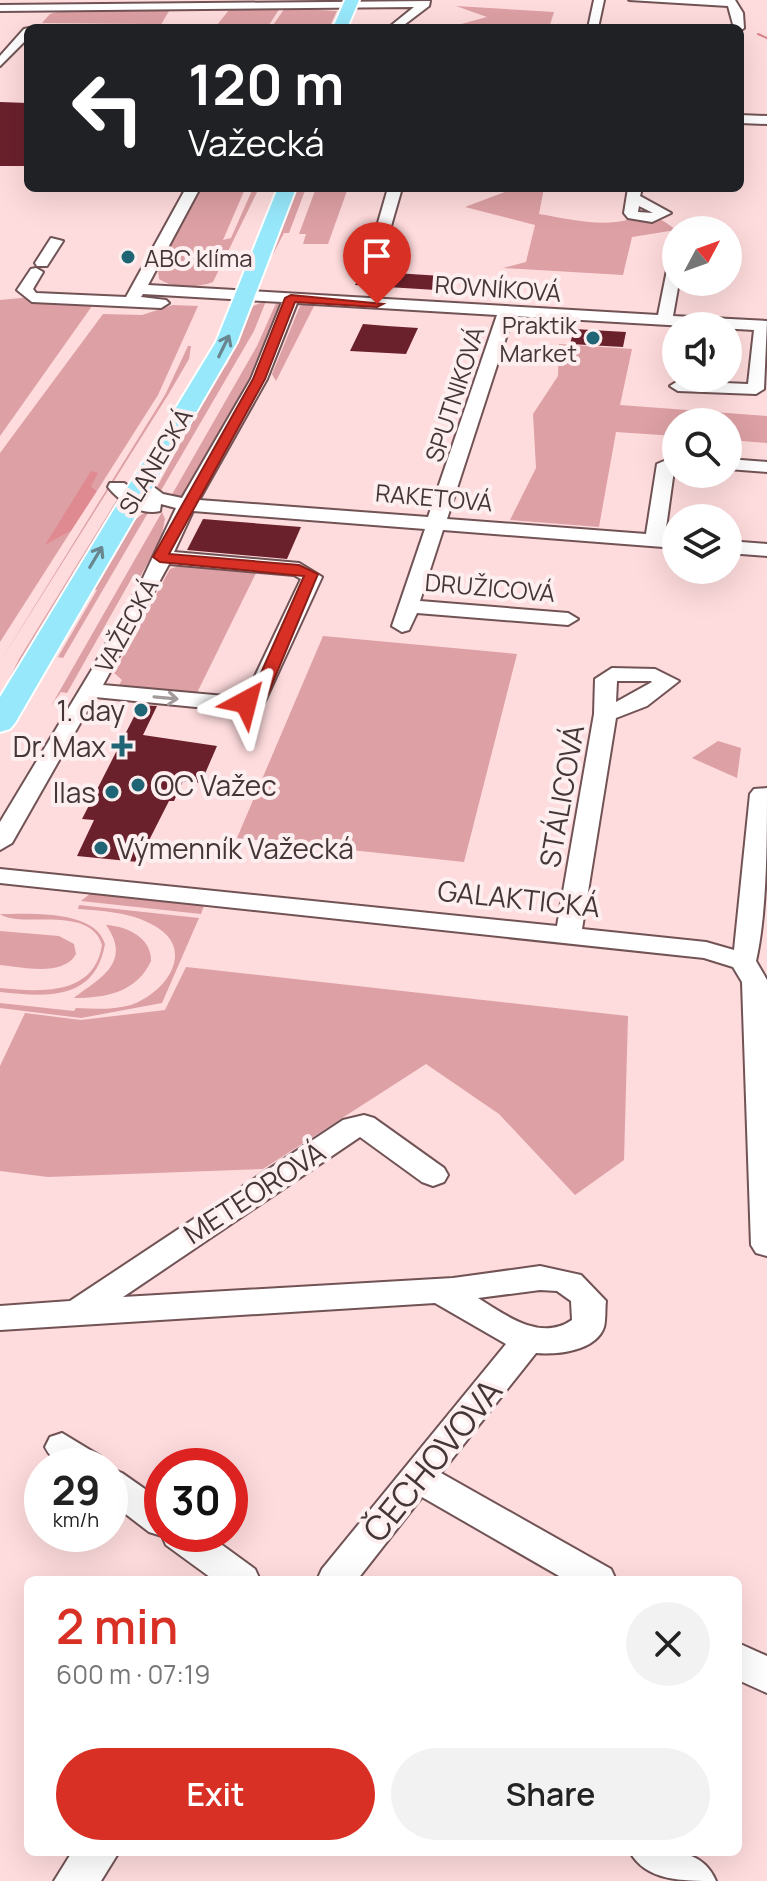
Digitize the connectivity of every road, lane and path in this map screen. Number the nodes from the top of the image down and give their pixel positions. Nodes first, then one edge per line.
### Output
1 (599, 0) edge
2 (634, 0) edge
3 (357, 2) edge
4 (427, 2) edge
5 (732, 2) edge
6 (0, 9) edge
7 (47, 9) junction
8 (35, 24) edge
9 (343, 24) edge
10 (354, 24) edge
11 (398, 24) edge
12 (594, 24) edge
13 (739, 24) edge
14 (24, 37) edge
15 (0, 63) edge
16 (744, 119) edge
17 (767, 120) edge
18 (191, 192) edge
19 (271, 192) edge
20 (285, 192) edge
21 (394, 192) edge
22 (634, 193) edge
23 (662, 220) edge
24 (56, 241) dead end
25 (359, 260) dead end
26 (135, 295) junction
27 (236, 295) junction
28 (291, 298) junction
29 (196, 304) dead end
30 (506, 312) junction
31 (662, 322) edge
32 (742, 325) edge
33 (765, 326) edge
34 (742, 388) edge
35 (742, 465) edge
36 (765, 467) dead end
37 (663, 488) edge
38 (150, 503) junction
39 (437, 523) junction
40 (655, 541) junction
41 (662, 541) edge
42 (742, 548) edge
43 (767, 550) edge
44 (160, 557) junction
45 (405, 616) joint
46 (568, 619) dead end
47 (0, 675) edge
48 (88, 690) junction
49 (605, 714) dead end
50 (0, 723) edge
51 (762, 794) dead end
52 (0, 843) edge
53 (0, 876) edge
54 (568, 935) junction
55 (743, 961) junction
56 (433, 1175) dead end
57 (767, 1245) edge
58 (440, 1291) junction
59 (76, 1313) junction
60 (0, 1318) edge
61 (528, 1340) junction
62 (419, 1478) junction
63 (204, 1552) edge
64 (237, 1576) edge
65 (338, 1576) edge
66 (591, 1576) edge
67 (742, 1662) edge
68 (767, 1676) edge
69 (95, 1856) edge
70 (657, 1856) edge
71 (75, 1881) edge
72 (695, 1881) edge

1 - 12 street
2 - 5 street
3 - 4 street
3 - 7 street
3 - 9 main road
3 - 10 main road
4 - 11 street
5 - 13 street
6 - 7 street
7 - 8 street
14 - 15 street
16 - 17 street
18 - 26 street
19 - 27 main road, SLANECKÁ
20 - 27 main road, SLANECKÁ
21 - 25 street
22 - 23 street
24 - 26 street
26 - 27 street, ROVNÍKOVÁ
26 - 29 street
27 - 28 street, ROVNÍKOVÁ
27 - 38 main road, SLANECKÁ
28 - 30 street, ROVNÍKOVÁ
28 - 38 street, VAŽECKÁ
30 - 31 street, ROVNÍKOVÁ
30 - 39 street, SPUTNIKOVÁ
32 - 33 street, ROVNÍKOVÁ
33 - 34 street
35 - 36 street
37 - 40 street
38 - 39 street, RAKETOVÁ
38 - 44 street, VAŽECKÁ
38 - 47 main road, SLANECKÁ
50 -> 38 main road, SLANECKÁ
39 - 40 street, RAKETOVÁ
39 - 45 street, SPUTNIKOVÁ
40 - 41 street, RAKETOVÁ
42 - 43 street
44 - 48 street, VAŽECKÁ
48 -> 44 street, VAŽECKÁ
45 - 46 street, DRUŽICOVÁ
48 - 52 street, VAŽECKÁ
49 - 54 street, STÁLICOVÁ
51 - 55 street
53 - 54 street, GALAKTICKÁ
54 - 55 street, GALAKTICKÁ
55 - 57 street
56 - 59 street, METEOROVÁ
58 - 59 street
58 - 61 street
58 - 61 street
59 - 60 street
61 - 62 street, ČECHOVOVA
62 - 65 street, ČECHOVOVA
62 - 66 street
63 - 64 street
67 - 68 street
69 - 71 street
70 - 72 street

